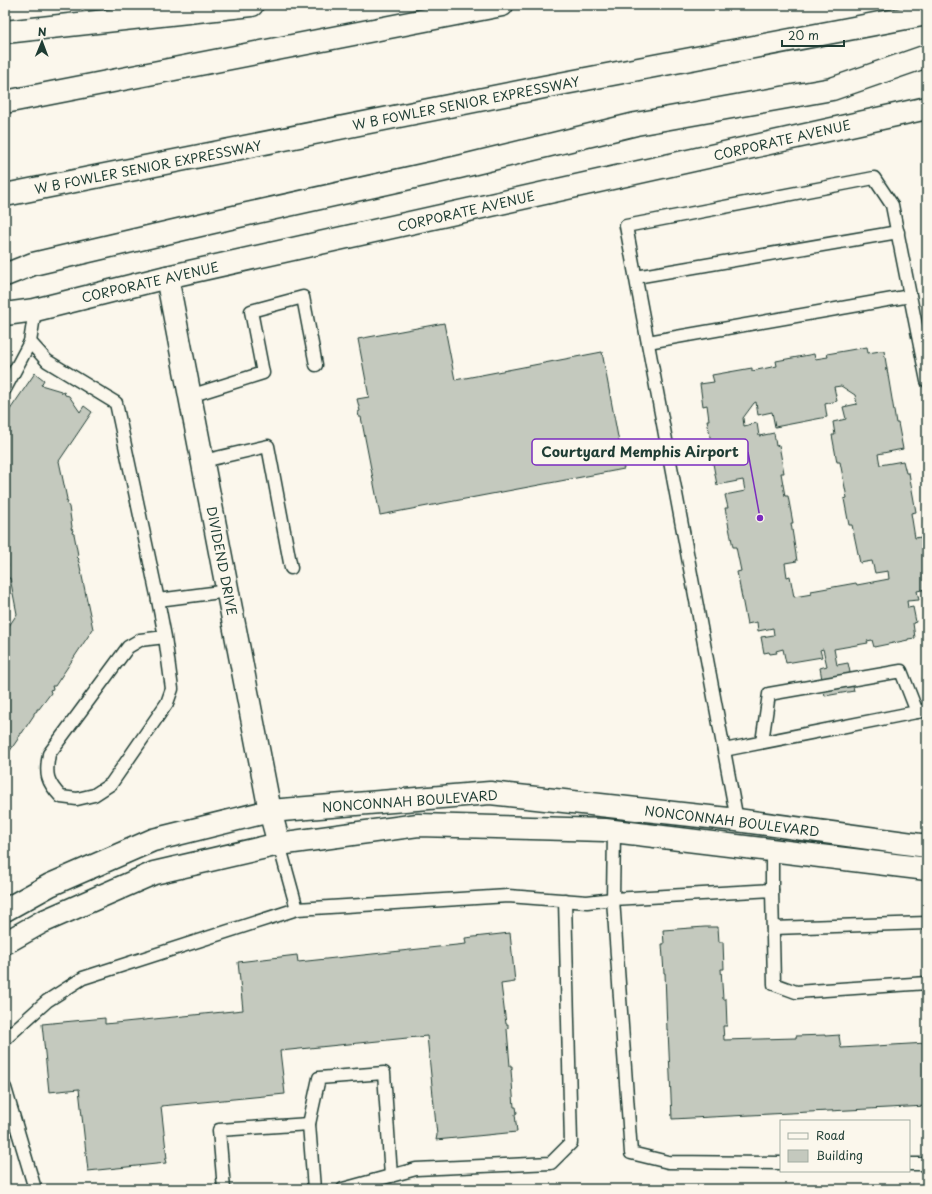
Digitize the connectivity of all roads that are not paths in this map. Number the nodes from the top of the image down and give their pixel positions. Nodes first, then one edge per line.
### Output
1 (252, 5) edge
2 (502, 5) edge
3 (927, 14) edge
4 (5, 32) edge
5 (927, 56) edge
6 (5, 102) edge
7 (927, 108) edge
8 (5, 195) edge
9 (898, 232) junction
10 (5, 276) edge
11 (168, 277) junction
12 (636, 277) junction
13 (910, 296) junction
14 (35, 310) junction
15 (5, 314) edge
16 (30, 342) junction
17 (648, 342) junction
18 (316, 365) dead end
19 (927, 381) edge
20 (5, 389) edge
21 (190, 396) junction
22 (203, 461) junction
23 (291, 568) dead end
24 (228, 591) junction
25 (158, 600) junction
26 (165, 637) junction
27 (922, 711) edge
28 (762, 742) junction
29 (724, 750) junction
30 (270, 811) junction
31 (737, 820) junction
32 (614, 831) junction
33 (279, 844) junction
34 (927, 846) edge
35 (772, 850) junction
36 (927, 869) edge
37 (772, 890) junction
38 (613, 899) junction
39 (565, 900) junction
40 (297, 909) junction
41 (5, 910) edge
42 (927, 923) edge
43 (773, 928) junction
44 (5, 943) edge
45 (927, 983) edge
46 (5, 1039) edge
47 (5, 1088) edge
48 (308, 1124) junction
49 (780, 1163) edge
50 (910, 1164) edge
51 (927, 1164) edge
52 (391, 1176) junction
53 (35, 1189) edge
54 (224, 1189) edge
55 (314, 1189) edge
56 (344, 1189) edge

1 - 4 main road
2 - 6 main road
3 - 8 main road, W B FOWLER SENIOR EXPRESSWAY
5 - 10 main road
7 - 11 main road, CORPORATE AVENUE
9 - 12 lane
9 - 12 lane
9 - 13 lane
11 - 14 main road, CORPORATE AVENUE
11 - 21 main road, DIVIDEND DRIVE
12 - 17 lane
13 - 17 lane
13 - 19 lane
14 - 15 main road, CORPORATE AVENUE
14 - 16 lane
16 - 20 lane
16 - 25 lane
17 - 29 lane
18 - 21 lane
21 - 22 main road, DIVIDEND DRIVE
22 - 23 lane
22 - 24 main road, DIVIDEND DRIVE
24 - 25 lane
24 - 30 main road, DIVIDEND DRIVE
25 - 26 lane
26 - 26 lane
27 - 28 lane
27 - 28 lane
28 - 29 lane
29 - 31 lane
30 - 31 main road, NONCONNAH BOULEVARD
30 - 33 main road, DIVIDEND DRIVE
30 - 41 main road, NONCONNAH BOULEVARD
31 - 34 main road, NONCONNAH BOULEVARD
32 - 33 main road, NONCONNAH BOULEVARD
32 - 35 main road, NONCONNAH BOULEVARD
32 - 38 lane
33 - 40 lane
33 - 44 main road, NONCONNAH BOULEVARD
35 - 36 main road, NONCONNAH BOULEVARD
35 - 37 lane
37 - 38 lane
37 - 43 lane
38 - 39 lane
38 - 49 lane
39 - 40 lane
39 - 52 lane
40 - 46 lane
42 - 43 lane
43 - 45 lane
47 - 53 lane
48 - 52 lane
48 - 54 lane
48 - 55 lane
50 - 51 lane
52 - 56 lane

